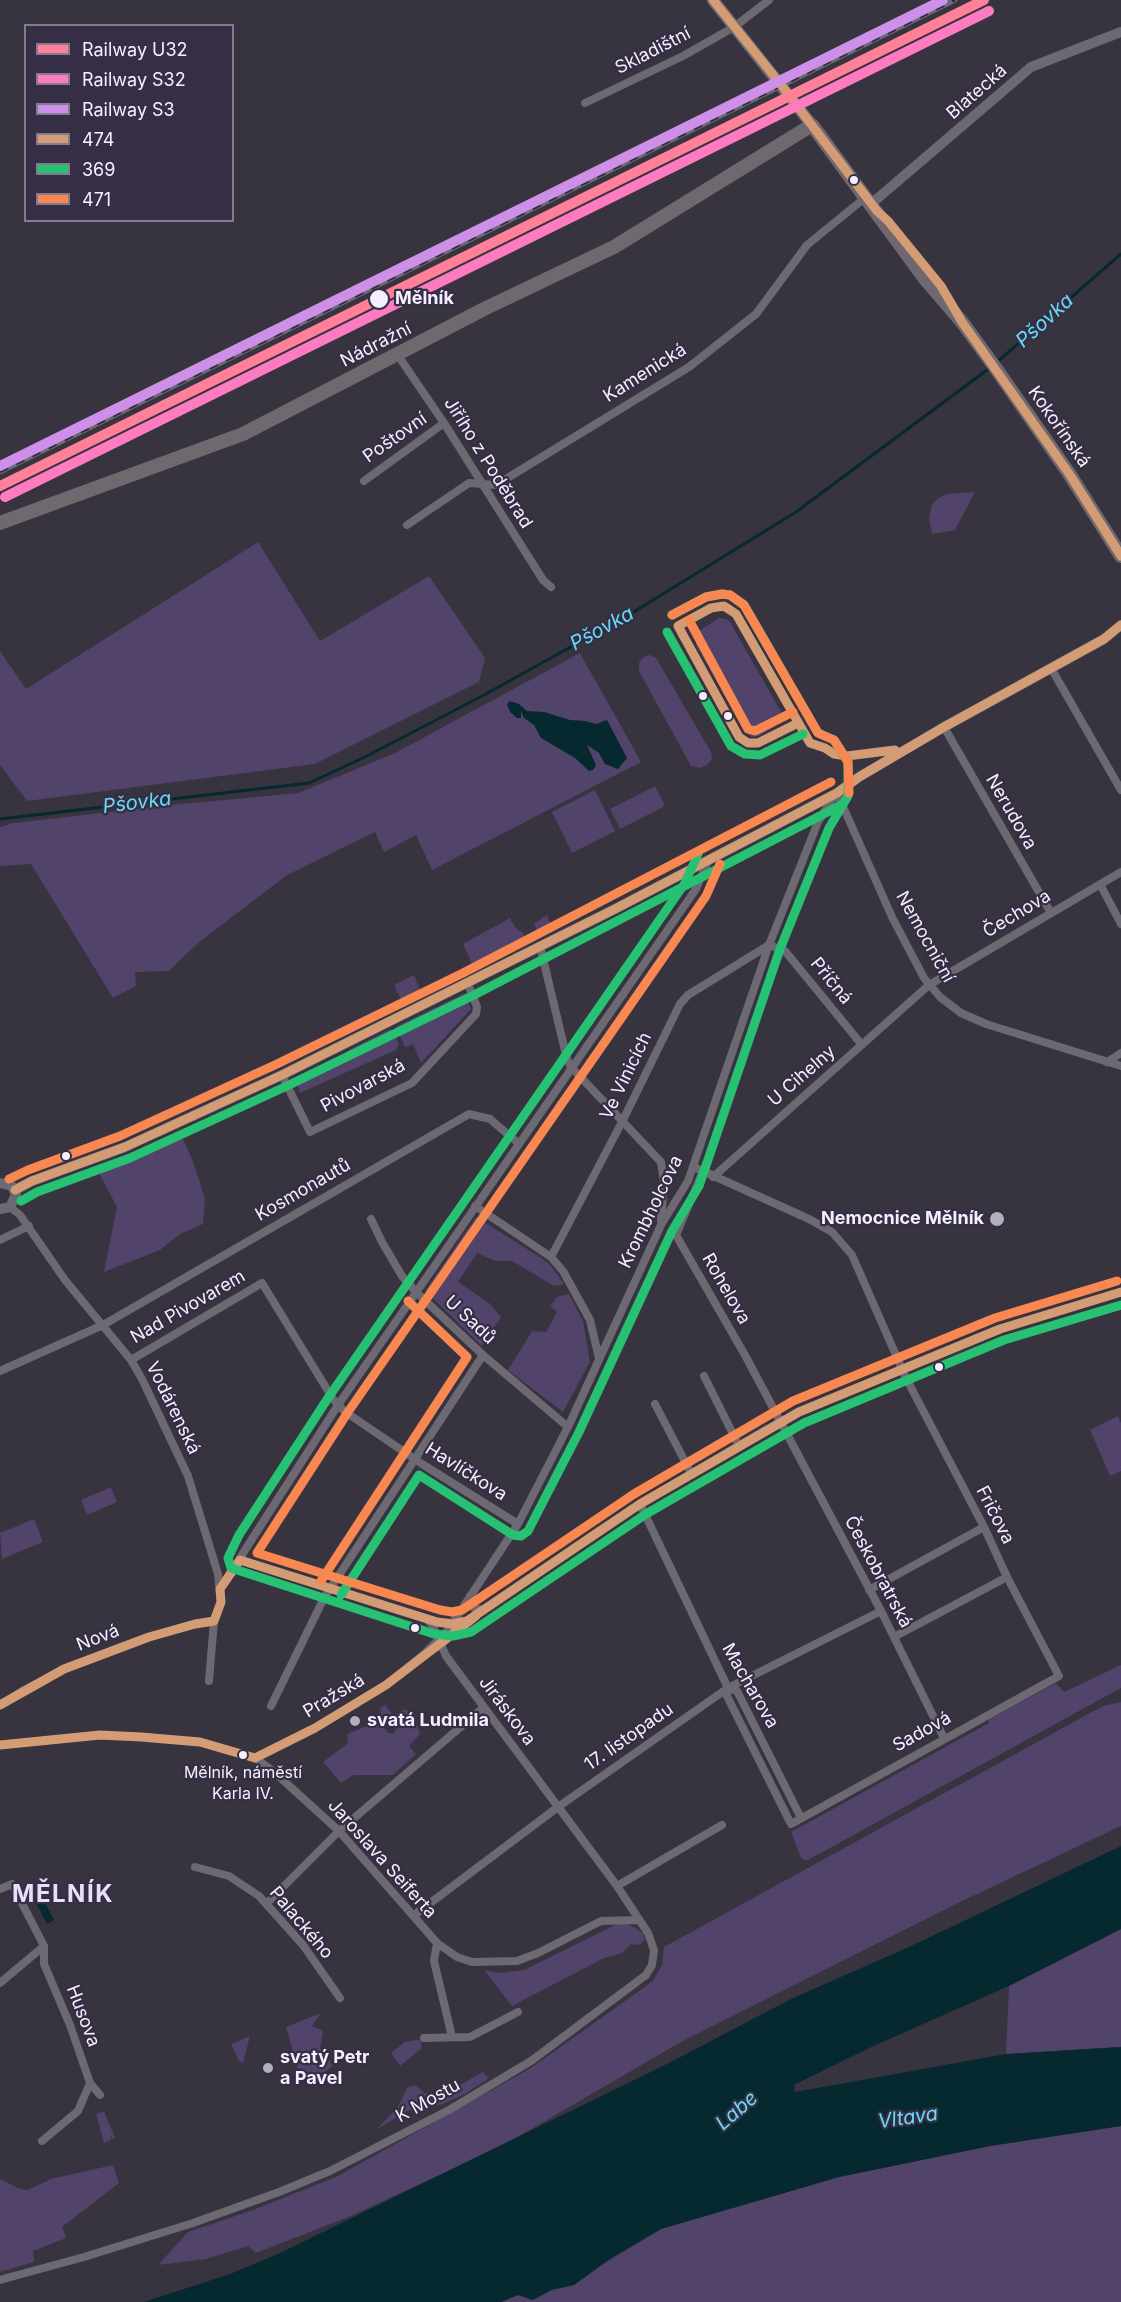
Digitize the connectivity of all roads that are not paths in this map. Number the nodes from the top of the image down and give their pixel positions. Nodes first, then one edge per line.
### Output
1 (713, 0) edge
2 (769, 0) edge
3 (734, 27) junction
4 (1121, 32) edge
5 (585, 103) dead end
6 (812, 125) junction
7 (871, 204) junction
8 (397, 354) junction
9 (444, 423) junction
10 (364, 480) dead end
11 (481, 484) junction
12 (1101, 521) junction
13 (0, 523) edge
14 (407, 525) dead end
15 (1121, 540) edge
16 (1121, 556) edge
17 (552, 587) dead end
18 (1121, 625) edge
19 (1121, 633) edge
20 (1104, 639) junction
21 (1051, 668) junction
22 (944, 727) junction
23 (1121, 790) edge
24 (837, 793) junction
25 (710, 859) junction
26 (1121, 872) edge
27 (1100, 884) junction
28 (1050, 913) junction
29 (1121, 924) edge
30 (769, 945) junction
31 (540, 946) junction
32 (468, 984) junction
33 (929, 985) junction
34 (862, 1045) junction
35 (1121, 1053) edge
36 (1107, 1062) junction
37 (1121, 1066) edge
38 (571, 1067) junction
39 (282, 1075) junction
40 (623, 1120) junction
41 (518, 1143) junction
42 (694, 1167) junction
43 (703, 1171) junction
44 (713, 1177) junction
45 (0, 1183) edge
46 (15, 1190) junction
47 (475, 1206) junction
48 (5, 1208) edge
49 (371, 1219) dead end
50 (661, 1225) junction
51 (28, 1226) junction
52 (0, 1240) edge
53 (551, 1257) junction
54 (262, 1283) joint
55 (416, 1292) junction
56 (1121, 1292) edge
57 (103, 1325) junction
58 (483, 1355) junction
59 (600, 1356) junction
60 (130, 1360) junction
61 (902, 1370) junction
62 (0, 1371) edge
63 (704, 1376) dead end
64 (655, 1404) dead end
65 (338, 1406) junction
66 (780, 1422) junction
67 (568, 1427) junction
68 (739, 1446) junction
69 (415, 1459) junction
70 (691, 1473) junction
71 (640, 1504) junction
72 (518, 1524) junction
73 (984, 1527) junction
74 (240, 1560) junction
75 (1007, 1577) junction
76 (331, 1588) junction
77 (220, 1589) junction
78 (869, 1590) junction
79 (470, 1596) junction
80 (484, 1610) junction
81 (881, 1611) junction
82 (474, 1617) junction
83 (426, 1618) junction
84 (214, 1621) junction
85 (452, 1624) junction
86 (894, 1637) junction
87 (438, 1639) junction
88 (427, 1651) junction
89 (1059, 1676) joint
90 (209, 1681) dead end
91 (728, 1688) junction
92 (0, 1705) edge
93 (271, 1706) dead end
94 (484, 1707) junction
95 (944, 1738) junction
96 (0, 1745) edge
97 (255, 1758) junction
98 (558, 1807) junction
99 (801, 1818) junction
100 (722, 1825) dead end
101 (339, 1832) junction
102 (195, 1867) dead end
103 (617, 1886) junction
104 (0, 1889) edge
105 (266, 1904) junction
106 (413, 1916) junction
107 (638, 1920) junction
108 (437, 1943) junction
109 (44, 1946) junction
110 (0, 1983) edge
111 (340, 1998) dead end
112 (518, 2012) dead end
113 (452, 2037) junction
114 (424, 2038) dead end
115 (90, 2083) junction
116 (100, 2095) dead end
117 (42, 2141) dead end
118 (0, 2280) edge

1 - 3 main road, Kokořínská
2 - 3 street, Skladištní
3 - 5 street, Skladištní
3 - 6 main road, Kokořínská
4 - 7 street, Blatecká
6 - 7 main road, Kokořínská
6 - 8 main road, Nádražní
7 - 11 street, Kamenická
7 - 12 main road, Kokořínská
8 - 9 street, Jiřího z Poděbrad
8 - 13 main road, Nádražní
9 - 10 street, Poštovní
9 - 11 street, Jiřího z Poděbrad
11 - 14 street, Kamenická
11 - 17 street, Jiřího z Poděbrad
12 - 15 main road
12 - 16 main road, Kokořínská
18 - 20 street
19 - 20 street
20 - 21 street
21 - 22 street
21 - 23 street
22 - 24 street
22 - 28 street, Nerudova
24 - 25 street
24 - 30 street, Krombholcova
24 - 33 street, Nemocniční
25 - 31 street
25 - 38 street
26 - 27 street, Čechova
27 - 28 street, Čechova
27 - 29 street
28 - 33 street, Čechova
30 - 34 street, Příčná
30 - 40 street, Ve Vinicích
30 - 42 street, Krombholcova
31 - 32 street
31 - 38 street
32 - 39 street
32 - 39 street, Pivovarská
33 - 34 street, U Cihelny
33 - 36 street, Nemocniční
34 - 44 street, U Cihelny
35 - 36 street
36 - 37 street, Nemocniční
38 - 40 street
38 - 41 street
39 - 46 street
40 - 50 street
40 - 53 street, Ve Vinicích
41 - 47 street
41 - 57 street, Kosmonautů
42 - 43 street
42 - 50 street, Krombholcova
43 - 44 street
43 - 66 street, Rohelova
44 - 61 street, Fričova
45 - 46 street
46 - 48 street
47 - 53 street
47 - 55 street
48 - 51 street, Vodárenská
49 - 55 street, U Sadů
50 - 59 street, Krombholcova
51 - 52 street
51 - 57 street, Vodárenská
53 - 59 street
54 - 60 street, Nad Pivovarem
54 - 65 street, Havlíčkova
55 - 58 street, U Sadů
55 - 65 street
56 - 61 street, Pražská
57 - 60 street, Vodárenská
57 - 62 street, Kosmonautů
58 - 67 street, U Sadů
58 - 69 street
59 - 67 street, Krombholcova
60 - 77 street, Vodárenská
61 - 66 street, Pražská
61 - 73 street, Fričova
63 - 68 street
64 - 70 street
65 - 69 street, Havlíčkova
65 - 74 street
66 - 68 street, Pražská
66 - 78 street, Českobratrská
67 - 72 street, Krombholcova
68 - 70 street, Pražská
69 - 72 street, Havlíčkova
69 - 76 street
70 - 71 street, Pražská
71 - 80 street, Pražská
71 - 91 street, Macharova
72 - 79 street, Krombholcova
73 - 75 street, Fričova
73 - 78 street
74 - 76 street
74 - 77 street
75 - 86 street
75 - 89 street, Fričova
76 - 83 street
76 - 93 street
77 - 84 street
78 - 81 street, Českobratrská
79 - 80 street
79 - 85 street, Krombholcova
80 - 82 street, Pražská
81 - 86 street, Českobratrská
81 - 91 street, 17. listopadu
82 - 85 street, Pražská
82 - 87 street, Pražská
83 - 85 street
83 - 87 street
84 - 90 street
84 - 92 street, Nová
85 - 87 street, Pražská
86 - 95 street, Českobratrská
87 - 88 street, Pražská
87 - 88 street, Pražská
87 - 94 street, Jiráskova
88 - 97 street, Pražská
89 - 95 street, Sadová
91 - 98 street, 17. listopadu
91 - 99 street, Macharova
91 - 99 street, Sadová
94 - 98 street, Jiráskova
94 - 101 street
95 - 99 street, Sadová
96 - 97 street
97 - 101 street, Jaroslava Seiferta
98 - 103 street, Jiráskova
98 - 106 street, 17. listopadu
100 - 103 street
101 - 105 street
101 - 106 street, Jaroslava Seiferta
102 - 105 street, Palackého
103 - 107 street, K Mostu
104 - 109 street, Husova
105 - 111 street, Palackého
106 - 108 street, Jaroslava Seiferta
107 - 108 street, Jaroslava Seiferta
107 - 118 street, K Mostu
108 - 113 street
109 - 110 street
109 - 115 street, Husova
112 - 113 street
113 - 114 street
115 - 116 street, Husova
115 - 117 street

